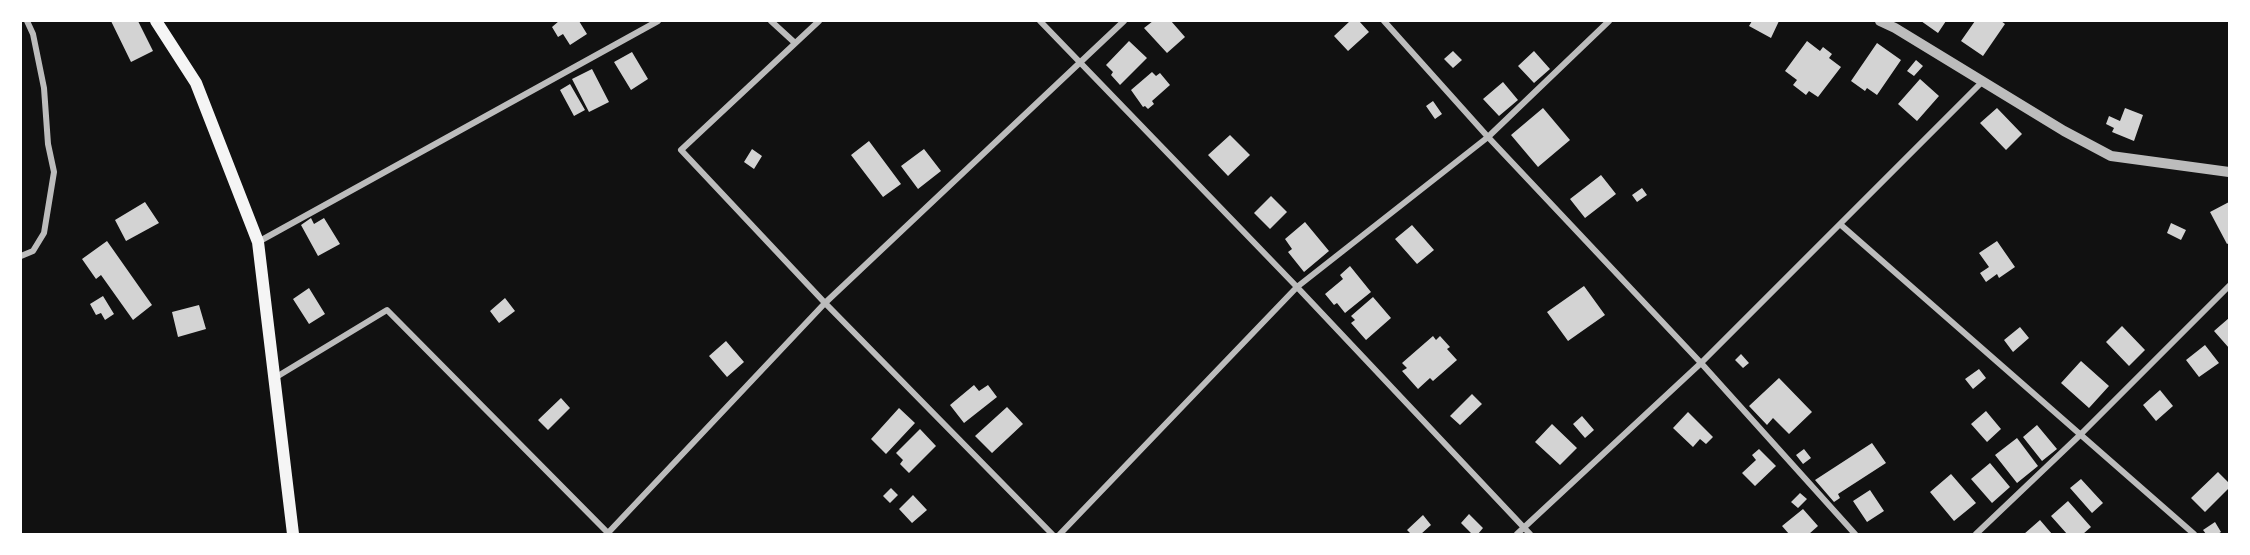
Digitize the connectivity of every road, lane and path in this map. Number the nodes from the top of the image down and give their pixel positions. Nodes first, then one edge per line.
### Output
1 (27, 21) edge
2 (156, 21) edge
3 (658, 21) edge
4 (771, 21) edge
5 (819, 21) edge
6 (1040, 21) edge
7 (1124, 21) edge
8 (1384, 21) edge
9 (1609, 21) edge
10 (1880, 21) edge
11 (795, 43) junction
12 (1079, 64) junction
13 (1982, 82) junction
14 (1488, 137) junction
15 (2229, 172) edge
16 (1841, 225) junction
17 (258, 242) junction
18 (21, 256) edge
19 (2229, 286) edge
20 (1297, 287) junction
21 (825, 303) junction
22 (1701, 363) junction
23 (273, 379) junction
24 (2080, 435) junction
25 (1524, 527) junction
26 (293, 534) edge
27 (609, 534) edge
28 (1052, 534) edge
29 (1060, 534) edge
30 (1517, 534) edge
31 (1530, 534) edge
32 (1855, 534) edge
33 (1976, 534) edge
34 (2194, 534) edge

1 - 18 street
2 - 17 main road
3 - 17 street
4 - 11 street
5 - 11 street
6 - 12 street
7 - 12 street
8 - 14 street
9 - 14 street
10 - 13 street
11 - 21 street
12 - 20 street
12 - 21 street
13 - 15 street
13 - 16 street
14 - 20 street
14 - 22 street
16 - 22 street
16 - 24 street
17 - 23 main road
19 - 24 street
20 - 25 street
20 - 29 street
21 - 27 street
21 - 28 street
22 - 25 street
22 - 32 street
23 - 26 main road
23 - 27 street
24 - 33 street
24 - 34 street
25 - 30 street
25 - 31 street

